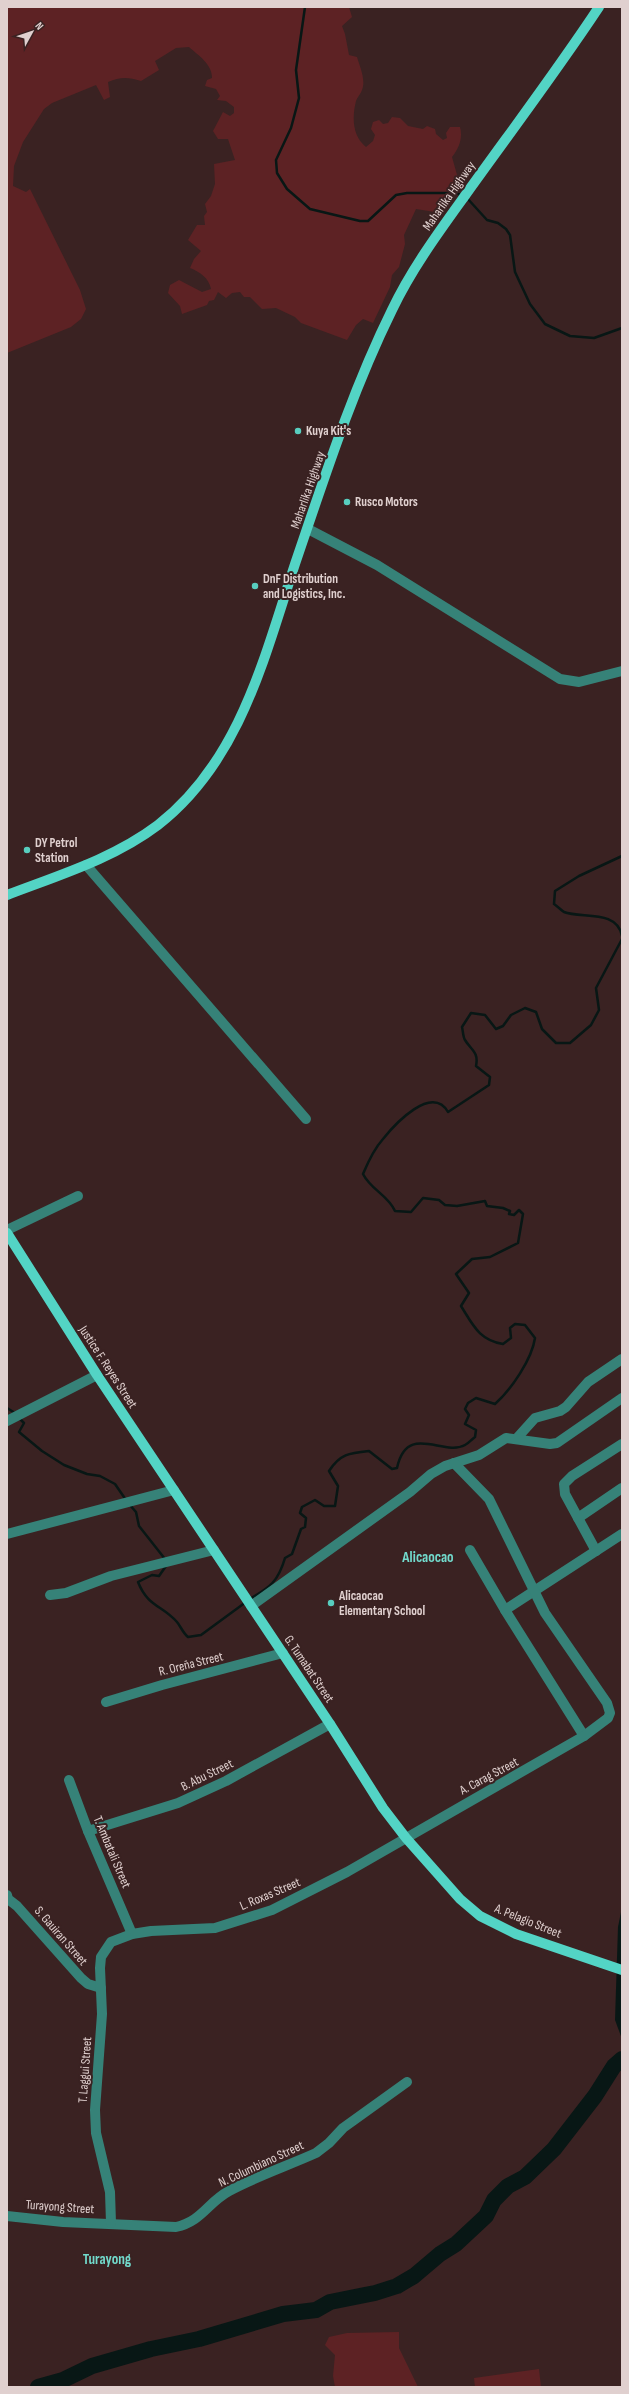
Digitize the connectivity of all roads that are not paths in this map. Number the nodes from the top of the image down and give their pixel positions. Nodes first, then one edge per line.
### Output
1 (599, 7) edge
2 (308, 529) junction
3 (622, 671) edge
4 (86, 865) junction
5 (7, 895) edge
6 (306, 1119) dead end
7 (78, 1196) dead end
8 (7, 1230) edge
9 (7, 1233) edge
10 (622, 1359) edge
11 (97, 1375) junction
12 (622, 1398) edge
13 (10, 1420) edge
14 (517, 1438) junction
15 (622, 1444) edge
16 (454, 1463) junction
17 (622, 1488) edge
18 (174, 1490) junction
19 (190, 1514) joint
20 (578, 1518) junction
21 (7, 1534) edge
22 (622, 1534) edge
23 (214, 1550) junction
24 (470, 1550) dead end
25 (596, 1551) junction
26 (534, 1591) junction
27 (50, 1595) dead end
28 (251, 1606) junction
29 (505, 1610) junction
30 (283, 1653) junction
31 (106, 1702) dead end
32 (330, 1724) junction
33 (584, 1736) junction
34 (69, 1780) dead end
35 (88, 1831) junction
36 (406, 1838) junction
37 (7, 1898) edge
38 (132, 1934) junction
39 (622, 1970) edge
40 (101, 1988) junction
41 (407, 2082) dead end
42 (7, 2216) edge
43 (111, 2223) junction

1 - 2 main road, Maharlika Highway
2 - 3 street
2 - 4 main road, Maharlika Highway
4 - 5 main road, Maharlika Highway
4 - 6 street
7 - 8 street
9 - 11 main road, Justice F. Reyes Street
10 - 14 street
11 - 13 street
11 - 18 main road, Justice F. Reyes Street
12 - 14 street
14 - 16 street
15 - 20 street
16 - 26 street
16 - 28 street
17 - 20 street
18 - 19 main road, Justice F. Reyes Street
18 - 21 street
19 - 23 main road, G. Tumabat Street
20 - 25 street
22 - 25 street
23 - 27 street
23 - 28 main road, G. Tumabat Street
24 - 29 street
25 - 26 street
26 - 29 street
26 - 33 street, A. Carag Street
28 - 30 main road, G. Tumabat Street
29 - 33 street
30 - 31 street, R. Oreña Street
30 - 32 main road, G. Tumabat Street
32 - 35 street, B. Abu Street
32 - 36 main road, G. Tumabat Street
33 - 36 street, A. Carag Street
34 - 35 street, T. Ambatali Street
35 - 38 street, T. Ambatali Street
36 - 38 street, L. Roxas Street
36 - 39 main road, A. Pelagio Street
37 - 40 street, S. Gauiran Street
38 - 40 street, T. Laggui Street
40 - 43 street, T. Laggui Street
41 - 43 street, N. Columbiano Street
42 - 43 street, Turayong Street

